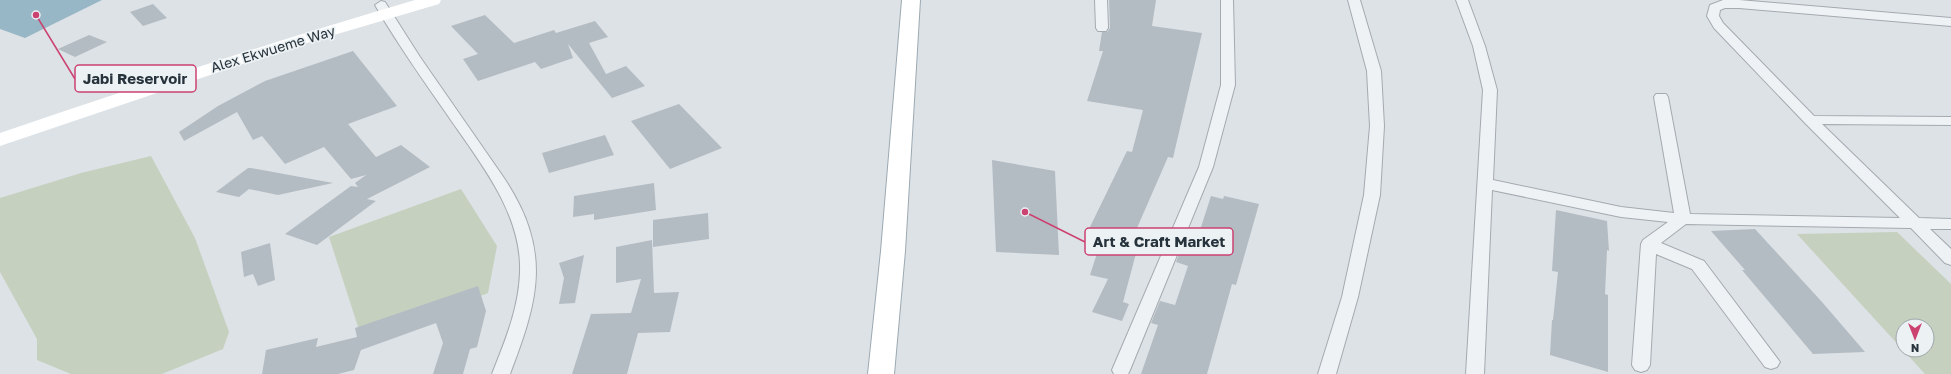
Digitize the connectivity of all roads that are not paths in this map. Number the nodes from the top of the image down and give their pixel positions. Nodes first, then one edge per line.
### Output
1 (399, 0) edge
2 (433, 0) edge
3 (911, 0) edge
4 (1101, 0) edge
5 (1227, 0) edge
6 (1354, 0) edge
7 (1462, 0) edge
8 (383, 10) junction
9 (1951, 22) edge
10 (1102, 28) dead end
11 (1661, 97) dead end
12 (1810, 120) junction
13 (1951, 121) edge
14 (0, 126) edge
15 (0, 140) edge
16 (1484, 183) junction
17 (1683, 219) junction
18 (1914, 223) junction
19 (1951, 224) edge
20 (1649, 244) junction
21 (1951, 259) edge
22 (1771, 362) dead end
23 (1641, 365) dead end
24 (1121, 370) dead end
25 (501, 374) edge
26 (880, 374) edge
27 (1327, 374) edge
28 (1475, 374) edge

1 - 8 street, Alex Ekwueme Way
2 - 8 street, Alex Ekwueme Way
3 - 26 main road
4 - 10 street
5 - 24 street
6 - 27 street
7 - 16 street
8 - 14 street, Alex Ekwueme Way
8 - 15 street, Alex Ekwueme Way
8 - 25 street
9 - 12 street
11 - 17 street
12 - 13 street
12 - 18 street
16 - 17 street
16 - 28 street
17 - 18 street
17 - 20 street
18 - 19 street
18 - 21 street
20 - 22 street
20 - 23 street

